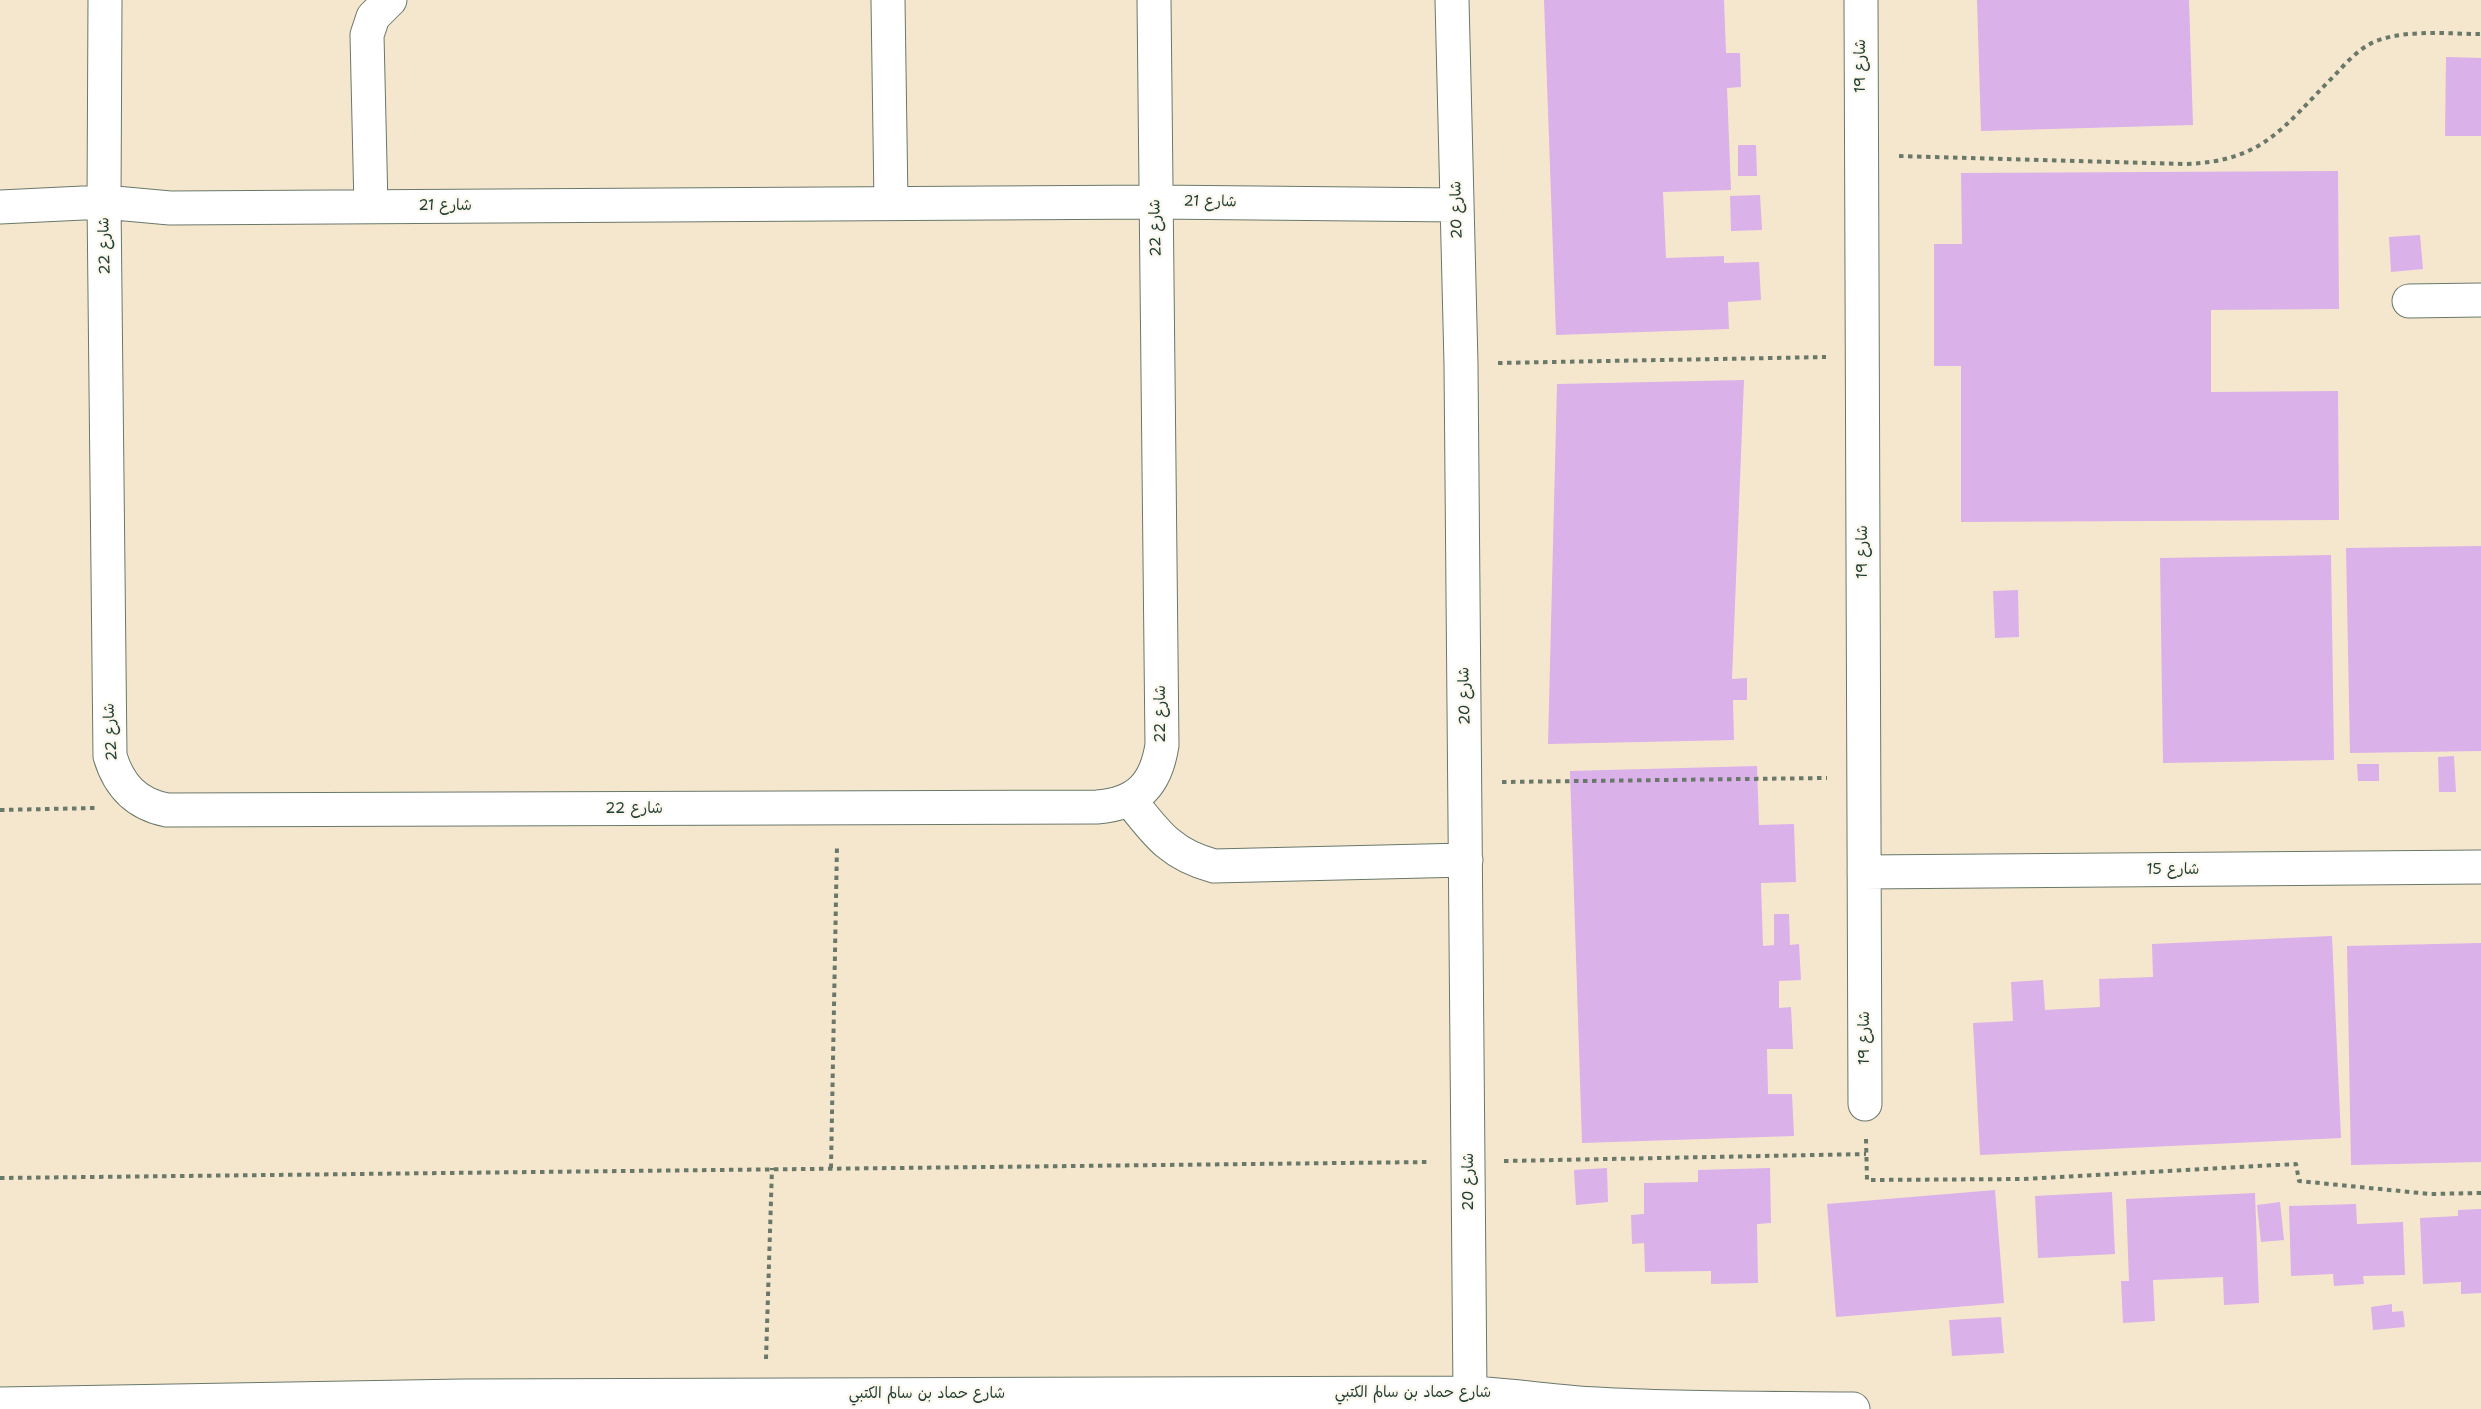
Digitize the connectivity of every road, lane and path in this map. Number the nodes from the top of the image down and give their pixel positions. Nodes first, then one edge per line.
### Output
1 (105, 0) edge
2 (390, 0) edge
3 (888, 0) edge
4 (1154, 0) edge
5 (1452, 0) edge
6 (1861, 0) edge
7 (2481, 34) edge
8 (1862, 155) junction
9 (104, 202) junction
10 (1156, 202) junction
11 (891, 203) junction
12 (1457, 205) junction
13 (0, 207) edge
14 (371, 207) junction
15 (2481, 300) edge
16 (2409, 302) dead end
17 (1863, 356) junction
18 (1461, 364) junction
19 (1864, 778) junction
20 (1466, 782) junction
21 (1130, 800) junction
22 (151, 807) junction
23 (838, 808) junction
24 (0, 810) edge
25 (1466, 860) junction
26 (2481, 867) edge
27 (1864, 872) junction
28 (1865, 1104) joint
29 (1866, 1154) junction
30 (1469, 1161) junction
31 (771, 1168) junction
32 (831, 1168) junction
33 (0, 1178) edge
34 (2481, 1193) edge
35 (765, 1395) junction
36 (1475, 1399) edge
37 (421, 1403) edge
38 (0, 1404) edge
39 (1853, 1409) edge

1 - 9 street, شارع 22
2 - 14 street
3 - 11 street
4 - 10 street, شارع 22
5 - 12 street, شارع 20
6 - 8 street, شارع 19
7 - 8 path
8 - 17 street, شارع 19
9 - 13 street, شارع 21
9 - 14 street, شارع 21
9 - 22 street, شارع 22
10 - 11 street, شارع 21
10 - 12 street, شارع 21
10 - 21 street, شارع 22
11 - 14 street, شارع 21
12 - 18 street, شارع 20
15 - 16 street
17 - 18 path
17 - 19 street, شارع 19
18 - 20 street, شارع 20
19 - 20 path
19 - 27 street, شارع 19
20 - 25 street, شارع 20
21 - 23 street, شارع 22
21 - 25 street
22 - 23 street, شارع 22
22 - 24 path
23 - 32 path
25 - 30 street, شارع 20
26 - 27 street, شارع 15
27 - 28 street, شارع 19
28 - 29 path
29 - 30 path
29 - 34 path
30 - 32 path
30 - 36 street, شارع 20
31 - 32 path
31 - 33 path
31 - 35 path
35 - 36 street, شارع حماد بن سالم الكتبي
35 - 37 street, شارع حماد بن سالم الكتبي
36 - 39 street, شارع حماد بن سالم الكتبي
37 - 38 street, شارع حماد بن سالم الكتبي

